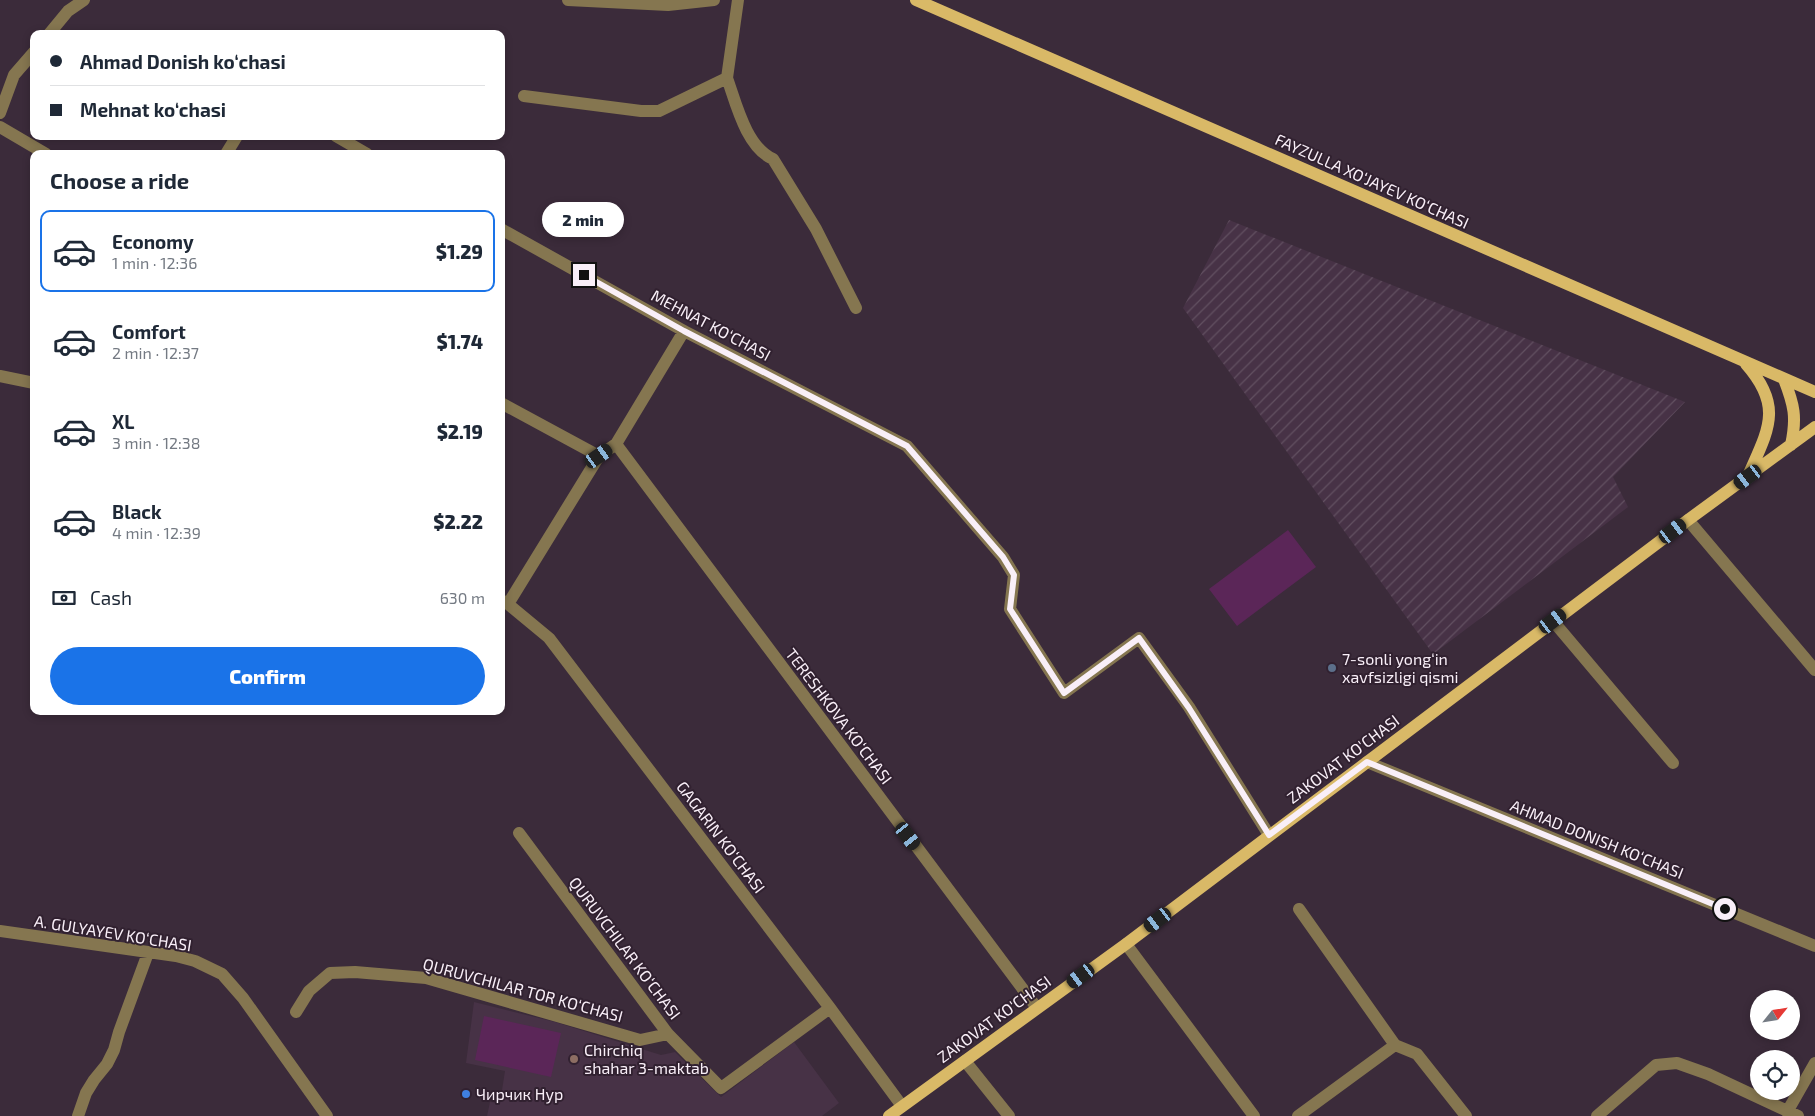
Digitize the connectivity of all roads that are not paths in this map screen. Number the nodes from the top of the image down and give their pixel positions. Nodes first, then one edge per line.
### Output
1 (84, 0) edge
2 (568, 0) edge
3 (714, 0) edge
4 (738, 0) edge
5 (916, 0) edge
6 (52, 30) edge
7 (30, 57) edge
8 (727, 78) junction
9 (524, 96) dead end
10 (0, 113) edge
11 (0, 127) edge
12 (343, 140) edge
13 (39, 150) edge
14 (360, 150) edge
15 (505, 231) edge
16 (856, 308) dead end
17 (684, 331) junction
18 (1745, 362) junction
19 (0, 376) edge
20 (1784, 379) junction
21 (30, 382) edge
22 (1815, 392) edge
23 (505, 405) edge
24 (1815, 427) edge
25 (616, 444) junction
26 (1791, 444) junction
27 (599, 456) junction
28 (1748, 477) junction
29 (1688, 520) junction
30 (505, 602) edge
31 (1553, 621) junction
32 (1815, 670) edge
33 (1367, 762) junction
34 (1673, 763) dead end
35 (519, 833) dead end
36 (1269, 835) junction
37 (1300, 909) dead end
38 (0, 932) edge
39 (1126, 944) junction
40 (1815, 946) edge
41 (148, 953) junction
42 (830, 1008) junction
43 (1037, 1008) junction
44 (296, 1012) dead end
45 (668, 1034) junction
46 (1395, 1045) junction
47 (965, 1061) junction
48 (1815, 1063) edge
49 (902, 1106) junction
50 (1792, 1114) edge
51 (78, 1116) edge
52 (327, 1116) edge
53 (889, 1116) edge
54 (1009, 1116) edge
55 (1254, 1116) edge
56 (1298, 1116) edge
57 (1466, 1116) edge
58 (1597, 1116) edge

1 - 6 street
2 - 3 street
4 - 8 street
5 - 18 main road, FAYZULLA XO‘JAYEV KO‘CHASI
7 - 10 street
8 - 9 street
8 - 16 street
11 - 13 street
12 - 14 street
15 - 17 street, MEHNAT KO‘CHASI
17 - 25 street
17 - 36 street, MEHNAT KO‘CHASI
18 - 20 main road, FAYZULLA XO‘JAYEV KO‘CHASI
18 - 28 main road
19 - 21 street
20 - 22 main road, FAYZULLA XO‘JAYEV KO‘CHASI
20 - 26 main road
23 - 27 street
24 - 26 main road, ZAKOVAT KO'CHASI
25 - 27 street
25 - 43 street, TERESHKOVA KO‘CHASI
26 - 28 main road, ZAKOVAT KO'CHASI
27 - 30 street
28 - 29 main road, ZAKOVAT KO'CHASI
29 - 31 main road, ZAKOVAT KO'CHASI
29 - 32 street
30 - 42 street, GAGARIN KO‘CHASI
31 - 33 main road, ZAKOVAT KO'CHASI
31 - 34 street
33 - 36 main road, ZAKOVAT KO'CHASI
33 - 40 street, AHMAD DONISH KO‘CHASI
35 - 45 street, QURUVCHILAR KO‘CHASI
36 - 39 main road, ZAKOVAT KO'CHASI
37 - 46 street
38 - 41 street, A. GULYAYEV KO‘CHASI
39 - 43 main road, ZAKOVAT KO'CHASI
39 - 55 street
41 - 51 street
41 - 52 street, A. GULYAYEV KO‘CHASI
42 - 45 street, QURUVCHILAR KO‘CHASI
42 - 49 street, GAGARIN KO‘CHASI
43 - 47 main road, ZAKOVAT KO'CHASI
44 - 45 street, QURUVCHILAR TOR KO‘CHASI
46 - 56 street
46 - 57 street
47 - 49 main road, ZAKOVAT KO'CHASI
47 - 54 street
48 - 50 street
49 - 53 main road, ZAKOVAT KO'CHASI
50 - 58 street

